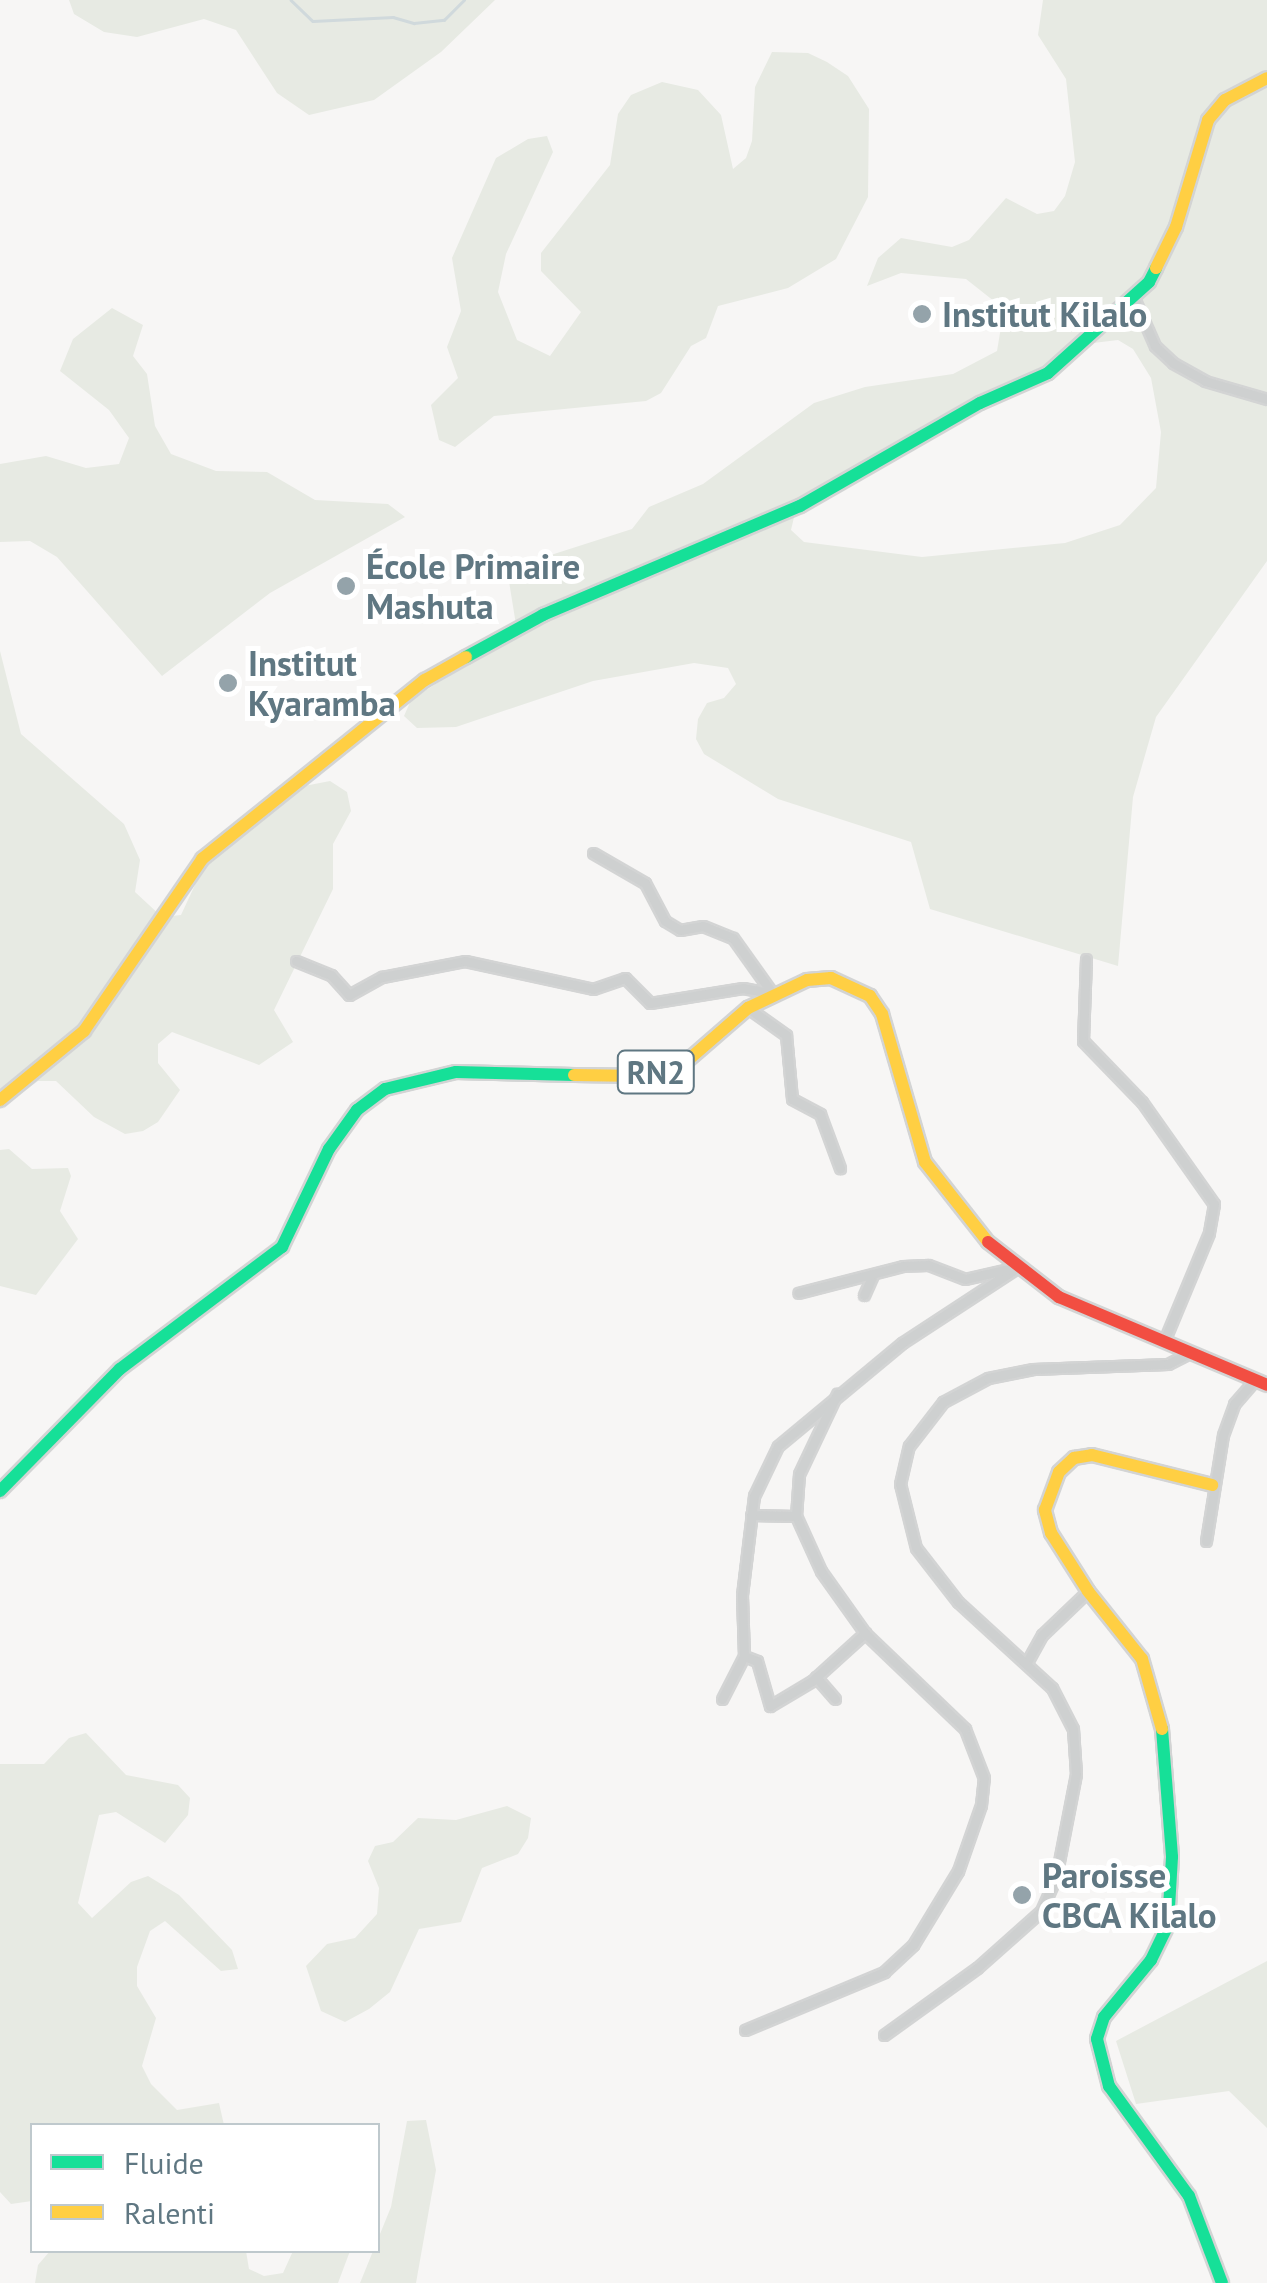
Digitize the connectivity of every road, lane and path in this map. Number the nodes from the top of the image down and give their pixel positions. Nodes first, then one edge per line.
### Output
1 (1267, 78) edge
2 (1134, 298) junction
3 (1267, 399) edge
4 (593, 853) dead end
5 (1086, 959) dead end
6 (296, 961) dead end
7 (773, 994) junction
8 (748, 1008) junction
9 (0, 1100) edge
10 (840, 1168) dead end
11 (1018, 1266) junction
12 (872, 1278) junction
13 (798, 1293) dead end
14 (864, 1294) dead end
15 (1163, 1344) junction
16 (1188, 1354) junction
17 (1261, 1383) edge
18 (837, 1394) junction
19 (1212, 1486) junction
20 (0, 1491) edge
21 (751, 1516) junction
22 (796, 1516) junction
23 (1206, 1541) dead end
24 (1088, 1590) junction
25 (865, 1633) junction
26 (744, 1656) junction
27 (1027, 1662) junction
28 (816, 1677) junction
29 (722, 1699) dead end
30 (835, 1699) dead end
31 (745, 2030) dead end
32 (884, 2035) dead end
33 (1222, 2283) edge

1 - 2 main road
2 - 3 street
2 - 9 main road
4 - 7 street
5 - 15 street
6 - 7 street
7 - 8 main road, RN2
7 - 11 main road, RN2
8 - 10 street
8 - 20 main road, RN2
11 - 12 street
11 - 15 main road, RN2
11 - 18 street
12 - 13 street
12 - 14 street
15 - 16 main road, RN2
16 - 17 main road, RN2
16 - 27 street
17 - 19 street
18 - 21 street
18 - 22 street
19 - 23 street
19 - 24 main road
21 - 22 street
21 - 26 street
22 - 25 street
24 - 27 street
24 - 33 main road
25 - 28 street
25 - 31 street
26 - 28 street
26 - 29 street
27 - 32 street
28 - 30 street

